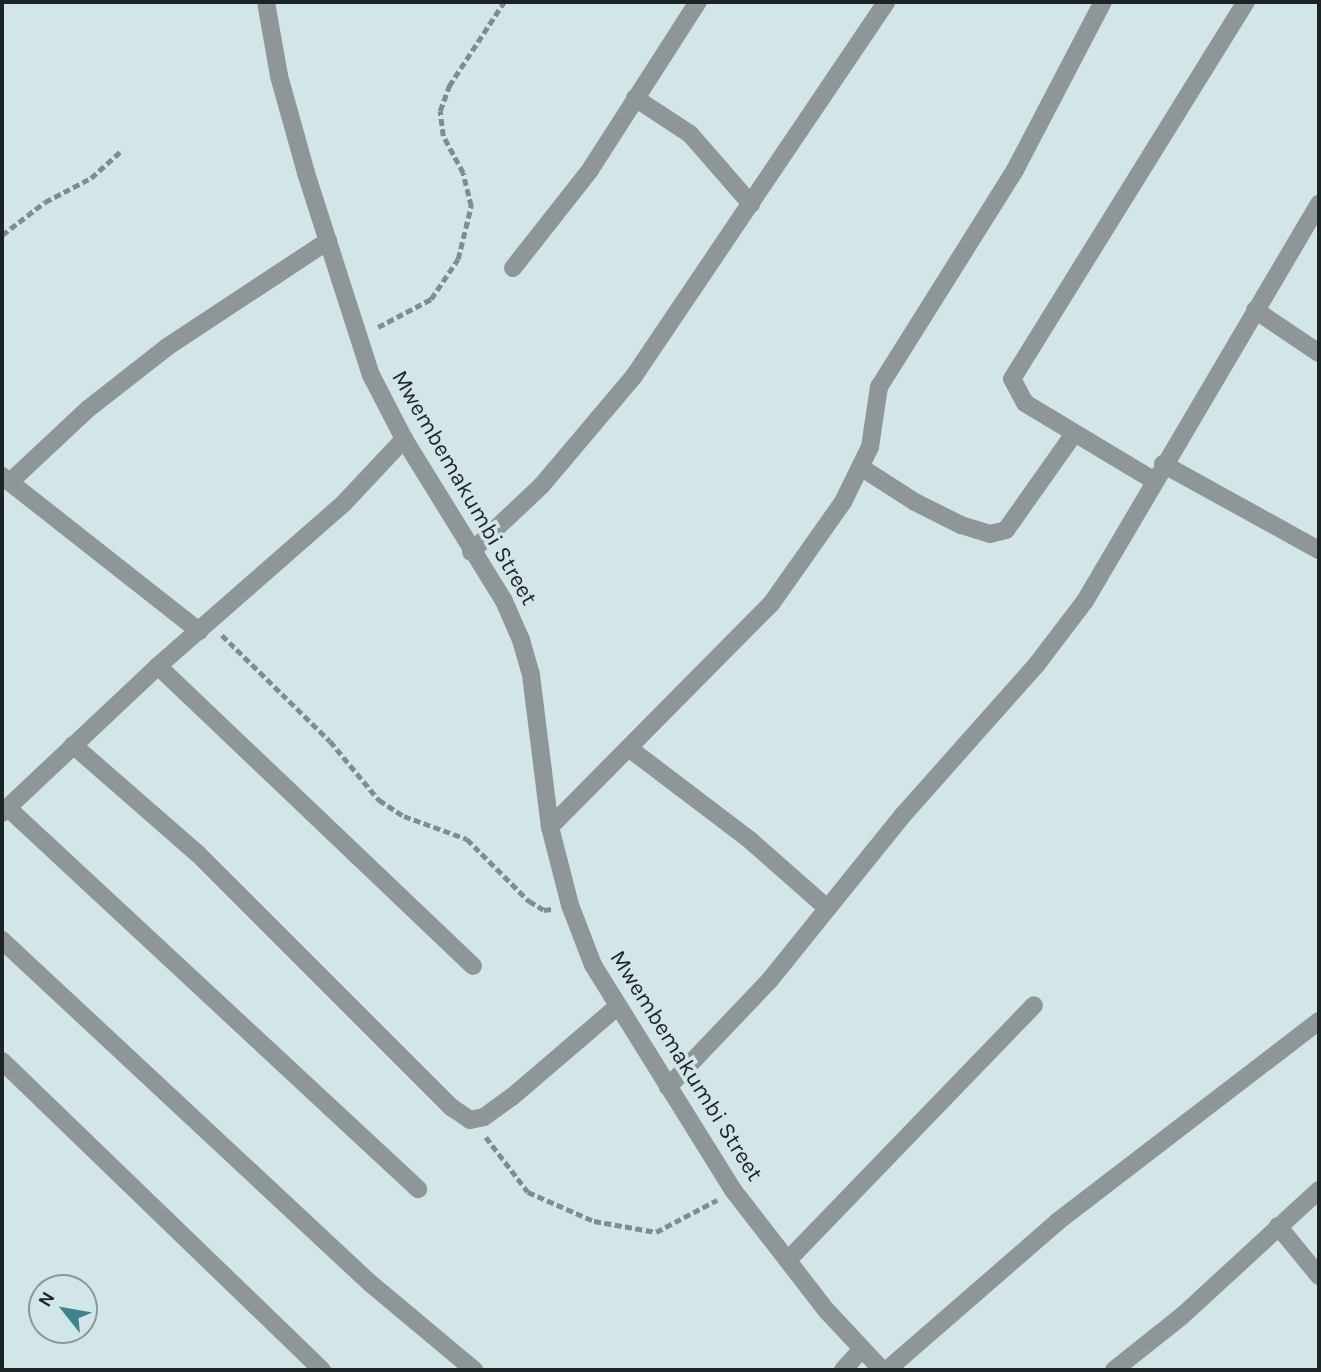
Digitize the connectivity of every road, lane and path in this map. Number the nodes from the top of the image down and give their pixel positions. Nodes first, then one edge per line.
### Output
1 (266, 2) edge
2 (504, 2) edge
3 (698, 2) edge
4 (886, 2) edge
5 (1103, 2) edge
6 (1246, 2) edge
7 (635, 98) junction
8 (122, 150) dead end
9 (751, 204) junction
10 (1319, 204) edge
11 (2, 235) edge
12 (328, 241) junction
13 (513, 268) dead end
14 (1255, 310) junction
15 (358, 335) junction
16 (1319, 353) edge
17 (1073, 435) junction
18 (404, 439) junction
19 (1163, 464) junction
20 (862, 468) junction
21 (6, 478) edge
22 (1153, 480) junction
23 (1319, 550) edge
24 (471, 552) junction
25 (204, 626) junction
26 (158, 666) junction
27 (73, 745) junction
28 (630, 749) junction
29 (5, 810) edge
30 (550, 827) junction
31 (570, 905) junction
32 (827, 908) junction
33 (2, 940) edge
34 (473, 966) dead end
35 (1034, 1005) dead end
36 (617, 1007) junction
37 (1319, 1021) edge
38 (2, 1061) edge
39 (668, 1087) junction
40 (470, 1120) junction
41 (418, 1189) dead end
42 (733, 1190) junction
43 (1319, 1190) edge
44 (1278, 1226) junction
45 (788, 1260) junction
46 (1319, 1276) edge
47 (861, 1350) junction
48 (322, 1370) edge
49 (474, 1370) edge
50 (843, 1370) edge
51 (882, 1370) edge
52 (887, 1370) edge
53 (1114, 1370) edge

1 - 12 street, Mwembemakumbi Street
2 - 15 path
3 - 7 street
4 - 9 street
5 - 20 street
6 - 17 street
7 - 9 street
7 - 13 street
8 - 11 path
9 - 24 street
10 - 14 street
12 - 15 street, Mwembemakumbi Street
12 - 21 street
14 - 16 street
14 - 19 street
15 - 18 street, Mwembemakumbi Street
17 - 20 street
17 - 22 street
18 - 24 street, Mwembemakumbi Street
18 - 25 street
19 - 22 street
19 - 23 street
20 - 28 street
21 - 25 street
22 - 32 street
24 - 30 street, Mwembemakumbi Street
25 - 26 street
25 - 31 path
26 - 27 street
26 - 34 street
27 - 29 street
27 - 40 street
28 - 30 street
28 - 32 street
29 - 41 street
30 - 31 street, Mwembemakumbi Street
31 - 36 street, Mwembemakumbi Street
32 - 39 street
33 - 49 street
35 - 45 street
36 - 39 street, Mwembemakumbi Street
36 - 40 street
37 - 52 street
38 - 48 street
39 - 42 street, Mwembemakumbi Street
40 - 42 path
42 - 45 street, Mwembemakumbi Street
43 - 44 street
44 - 46 street
44 - 53 street
45 - 47 street, Mwembemakumbi Street
47 - 50 street
47 - 51 street, Mwembemakumbi Street

